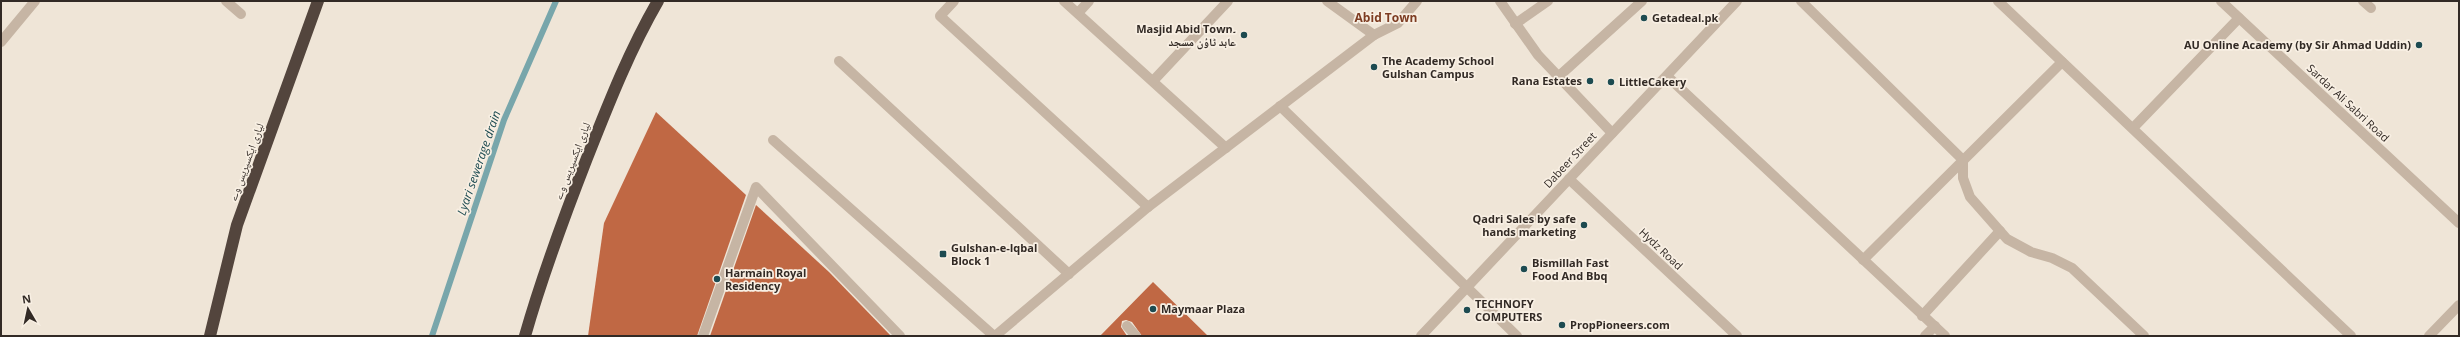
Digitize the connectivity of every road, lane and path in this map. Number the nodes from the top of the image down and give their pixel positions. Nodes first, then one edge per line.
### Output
1 (35, 1) edge
2 (226, 1) edge
3 (318, 1) edge
4 (658, 1) edge
5 (954, 1) edge
6 (1064, 1) edge
7 (1089, 1) edge
8 (1228, 1) edge
9 (1327, 1) edge
10 (1417, 1) edge
11 (1500, 1) edge
12 (1548, 1) edge
13 (1642, 1) edge
14 (1737, 1) edge
15 (1801, 1) edge
16 (1998, 1) edge
17 (2220, 1) edge
18 (2363, 1) edge
19 (2371, 8) dead end
20 (1078, 13) junction
21 (241, 14) dead end
22 (2239, 18) junction
23 (1515, 24) junction
24 (1374, 35) junction
25 (1, 42) edge
26 (839, 61) dead end
27 (2062, 62) junction
28 (1666, 76) junction
29 (1558, 77) junction
30 (1153, 81) junction
31 (1280, 106) junction
32 (2132, 128) junction
33 (1612, 133) junction
34 (773, 140) dead end
35 (1226, 148) junction
36 (1963, 160) junction
37 (1569, 179) junction
38 (1148, 207) junction
39 (2459, 223) edge
40 (2000, 231) junction
41 (1863, 260) junction
42 (1068, 274) junction
43 (1466, 288) junction
44 (2459, 305) edge
45 (1922, 316) junction
46 (1127, 326) dead end
47 (1935, 326) junction
48 (210, 336) edge
49 (525, 336) edge
50 (703, 336) edge
51 (900, 336) edge
52 (995, 336) edge
53 (1136, 336) edge
54 (1421, 336) edge
55 (1517, 336) edge
56 (1737, 336) edge
57 (1925, 336) edge
58 (1945, 336) edge
59 (2144, 336) edge
60 (2351, 336) edge
61 (2429, 336) edge

1 - 25 street
2 - 21 street
3 - 48 highway, لیاری ایکسپریس وے
4 - 49 highway, لیاری ایکسپریس وے
5 - 38 street
6 - 20 street
7 - 20 street
8 - 30 street
9 - 24 street
10 - 24 street
11 - 23 street
12 - 23 street
13 - 29 street
14 - 28 street, Dabeer Street
15 - 36 street
16 - 27 street
17 - 22 street, Sardar Ali Sabri Road
18 - 19 street
20 - 30 street
22 - 32 street
22 - 39 street, Sardar Ali Sabri Road
23 - 29 street
24 - 31 street
26 - 42 street
27 - 32 street
27 - 36 street
28 - 33 street, Dabeer Street
28 - 41 street
29 - 33 street
30 - 35 street
31 - 35 street
31 - 43 street
32 - 60 street
33 - 37 street, Dabeer Street
34 - 52 street
35 - 38 street
36 - 40 street
36 - 41 street
37 - 43 street, Dabeer Street
37 - 56 street, Hydz Road
38 - 42 street
40 - 45 street
40 - 59 street
41 - 45 street
42 - 52 street
43 - 54 street, Dabeer Street
43 - 55 street
44 - 61 street
45 - 47 street
46 - 53 street
47 - 57 street
47 - 58 street
50 - 51 street

